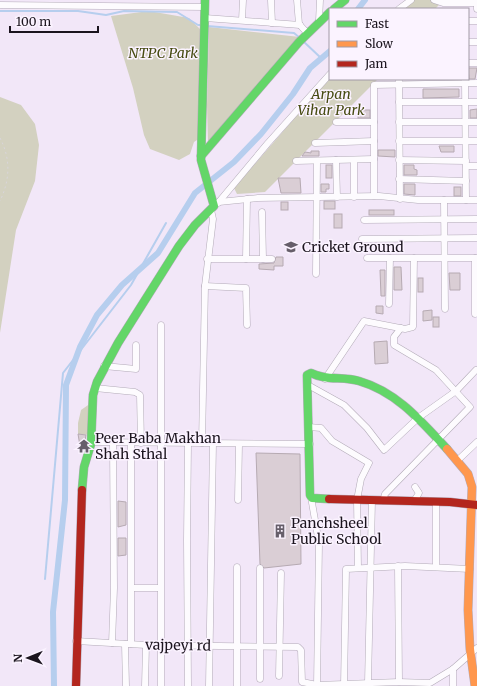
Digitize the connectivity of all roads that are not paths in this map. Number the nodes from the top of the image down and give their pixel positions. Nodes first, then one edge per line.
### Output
1 (243, 0) edge
2 (272, 0) edge
3 (297, 0) edge
4 (320, 0) edge
5 (411, 0) edge
6 (434, 0) edge
7 (14, 2) edge
8 (34, 2) edge
9 (54, 2) edge
10 (84, 2) edge
11 (1, 3) edge
12 (109, 3) edge
13 (134, 3) edge
14 (165, 3) edge
15 (205, 4) edge
16 (400, 8) edge
17 (477, 9) edge
18 (329, 13) edge
19 (242, 20) junction
20 (320, 21) junction
21 (205, 23) junction
22 (272, 23) junction
23 (300, 25) junction
24 (303, 38) junction
25 (329, 75) edge
26 (399, 81) edge
27 (465, 81) edge
28 (477, 83) edge
29 (399, 102) junction
30 (466, 102) junction
31 (477, 102) edge
32 (336, 122) dead end
33 (374, 122) junction
34 (399, 122) junction
35 (466, 122) junction
36 (477, 122) edge
37 (374, 141) junction
38 (399, 141) junction
39 (466, 141) junction
40 (477, 141) edge
41 (315, 143) dead end
42 (201, 156) junction
43 (374, 159) junction
44 (336, 160) junction
45 (354, 160) junction
46 (399, 160) junction
47 (296, 161) dead end
48 (317, 161) junction
49 (466, 163) junction
50 (477, 166) edge
51 (399, 179) junction
52 (466, 181) junction
53 (374, 196) junction
54 (318, 197) junction
55 (337, 197) junction
56 (354, 197) junction
57 (247, 199) junction
58 (400, 199) junction
59 (444, 200) junction
60 (466, 200) junction
61 (477, 200) edge
62 (214, 206) junction
63 (262, 212) dead end
64 (445, 218) junction
65 (477, 219) edge
66 (364, 220) dead end
67 (445, 238) junction
68 (477, 238) edge
69 (362, 239) dead end
70 (368, 258) dead end
71 (390, 258) junction
72 (414, 258) junction
73 (445, 258) junction
74 (476, 258) edge
75 (207, 259) junction
76 (246, 259) junction
77 (263, 259) junction
78 (272, 259) dead end
79 (316, 274) dead end
80 (205, 286) junction
81 (389, 304) dead end
82 (445, 309) dead end
83 (475, 314) dead end
84 (161, 325) dead end
85 (247, 325) dead end
86 (401, 328) junction
87 (136, 345) dead end
88 (104, 366) junction
89 (476, 370) edge
90 (472, 376) junction
91 (325, 379) junction
92 (477, 380) edge
93 (308, 386) junction
94 (95, 388) junction
95 (456, 391) junction
96 (418, 418) junction
97 (309, 426) junction
98 (438, 440) junction
99 (91, 442) junction
100 (477, 442) edge
101 (113, 443) junction
102 (131, 443) junction
103 (140, 443) junction
104 (162, 443) junction
105 (188, 443) junction
106 (202, 443) junction
107 (213, 443) junction
108 (239, 444) junction
109 (310, 444) junction
110 (457, 461) junction
111 (415, 487) dead end
112 (311, 497) junction
113 (238, 500) dead end
114 (357, 500) junction
115 (372, 500) junction
116 (383, 501) junction
117 (414, 501) junction
118 (436, 502) junction
119 (475, 505) edge
120 (398, 566) junction
121 (436, 566) junction
122 (237, 567) dead end
123 (260, 568) dead end
124 (358, 568) junction
125 (370, 568) junction
126 (470, 569) junction
127 (281, 573) dead end
128 (132, 588) junction
129 (160, 588) junction
130 (76, 641) junction
131 (112, 643) junction
132 (128, 644) junction
133 (161, 644) junction
134 (146, 645) junction
135 (189, 645) junction
136 (209, 645) junction
137 (237, 646) junction
138 (259, 647) junction
139 (280, 647) junction
140 (474, 654) edge
141 (453, 669) junction
142 (279, 676) dead end
143 (260, 679) dead end
144 (475, 681) edge
145 (399, 682) junction
146 (368, 683) junction
147 (412, 684) edge
148 (317, 685) edge
149 (344, 685) edge
150 (430, 685) edge
151 (76, 686) edge
152 (126, 686) edge
153 (145, 686) edge
154 (161, 686) edge
155 (188, 686) edge
156 (209, 686) edge
157 (237, 686) edge
158 (452, 686) edge

1 - 19 street
2 - 22 street
3 - 23 street
4 - 20 street
5 - 16 street
6 - 17 street
7 - 8 street
7 - 11 street
8 - 9 street
9 - 10 street
10 - 12 street
12 - 13 street
13 - 14 street
14 - 15 street
15 - 21 street
18 - 20 street
19 - 21 street
19 - 22 street
20 - 24 street
21 - 42 street
22 - 23 street
23 - 24 street
24 - 42 street
25 - 62 street
26 - 27 street
26 - 29 street
26 - 33 street
27 - 28 street
27 - 30 street
29 - 30 street
29 - 34 street
30 - 31 street
30 - 35 street
32 - 33 street
33 - 37 street
34 - 35 street
34 - 38 street
35 - 36 street
35 - 39 street
37 - 41 street
37 - 43 street
38 - 39 street
38 - 46 street
39 - 40 street
39 - 49 street
42 - 62 street
43 - 45 street
43 - 53 street
44 - 45 street
44 - 48 street
44 - 55 street
45 - 56 street
46 - 49 street
46 - 51 street
47 - 48 street
48 - 54 street
49 - 50 street
49 - 52 street
51 - 52 street
51 - 58 street
52 - 60 street
53 - 56 street
53 - 58 street
54 - 55 street
54 - 57 street
54 - 79 street
55 - 56 street
57 - 62 street
57 - 76 street
58 - 59 street
59 - 60 street
59 - 64 street
60 - 61 street
62 - 75 street
62 - 88 street
63 - 77 street
64 - 65 street
64 - 66 street
64 - 67 street
67 - 68 street
67 - 69 street
67 - 73 street
70 - 71 street
71 - 72 street
71 - 81 street
72 - 73 street
72 - 86 street
73 - 74 street
73 - 82 street
74 - 83 street
75 - 76 street
75 - 80 street
76 - 77 street
77 - 78 street
80 - 85 street
80 - 106 street
84 - 104 street
86 - 91 street
86 - 95 street
87 - 88 street
88 - 94 street
89 - 90 street
90 - 92 street
90 - 95 street
91 - 93 street
91 - 96 street
93 - 96 street
93 - 97 street
94 - 99 street
94 - 103 street
95 - 96 street
95 - 98 street
96 - 98 street
97 - 109 street
97 - 114 street
98 - 110 street
98 - 116 street
99 - 101 street
99 - 130 street
100 - 110 street
101 - 102 street
101 - 131 street
102 - 103 street
102 - 128 street
103 - 104 street
104 - 105 street
104 - 129 street
105 - 106 street
105 - 135 street
106 - 107 street
107 - 108 street
107 - 136 street
108 - 109 street
108 - 113 street
109 - 112 street
110 - 119 street
111 - 117 street
112 - 114 street
112 - 148 street
114 - 115 street
114 - 124 street
115 - 116 street
115 - 125 street
116 - 117 street
117 - 118 street
118 - 119 street
118 - 121 street
119 - 126 street
120 - 121 street
120 - 125 street
120 - 145 street
121 - 126 street
122 - 137 street
123 - 138 street
124 - 125 street
124 - 149 street
125 - 146 street
126 - 140 street
127 - 139 street
128 - 129 street
128 - 132 street
129 - 133 street
130 - 131 street, vajpeyi rd
130 - 151 street
131 - 132 street, vajpeyi rd
132 - 134 street, vajpeyi rd
132 - 152 street
133 - 134 street, vajpeyi rd
133 - 135 street, vajpeyi rd
133 - 154 street
134 - 153 street
135 - 136 street, vajpeyi rd
135 - 155 street
136 - 137 street, vajpeyi rd
136 - 156 street
137 - 138 street, vajpeyi rd
137 - 157 street
138 - 139 street, vajpeyi rd
138 - 143 street
139 - 142 street
139 - 148 street, vajpeyi rd
140 - 141 street
140 - 144 street
141 - 150 street
141 - 158 street
145 - 146 street
145 - 147 street
146 - 149 street
147 - 150 street
148 - 149 street

